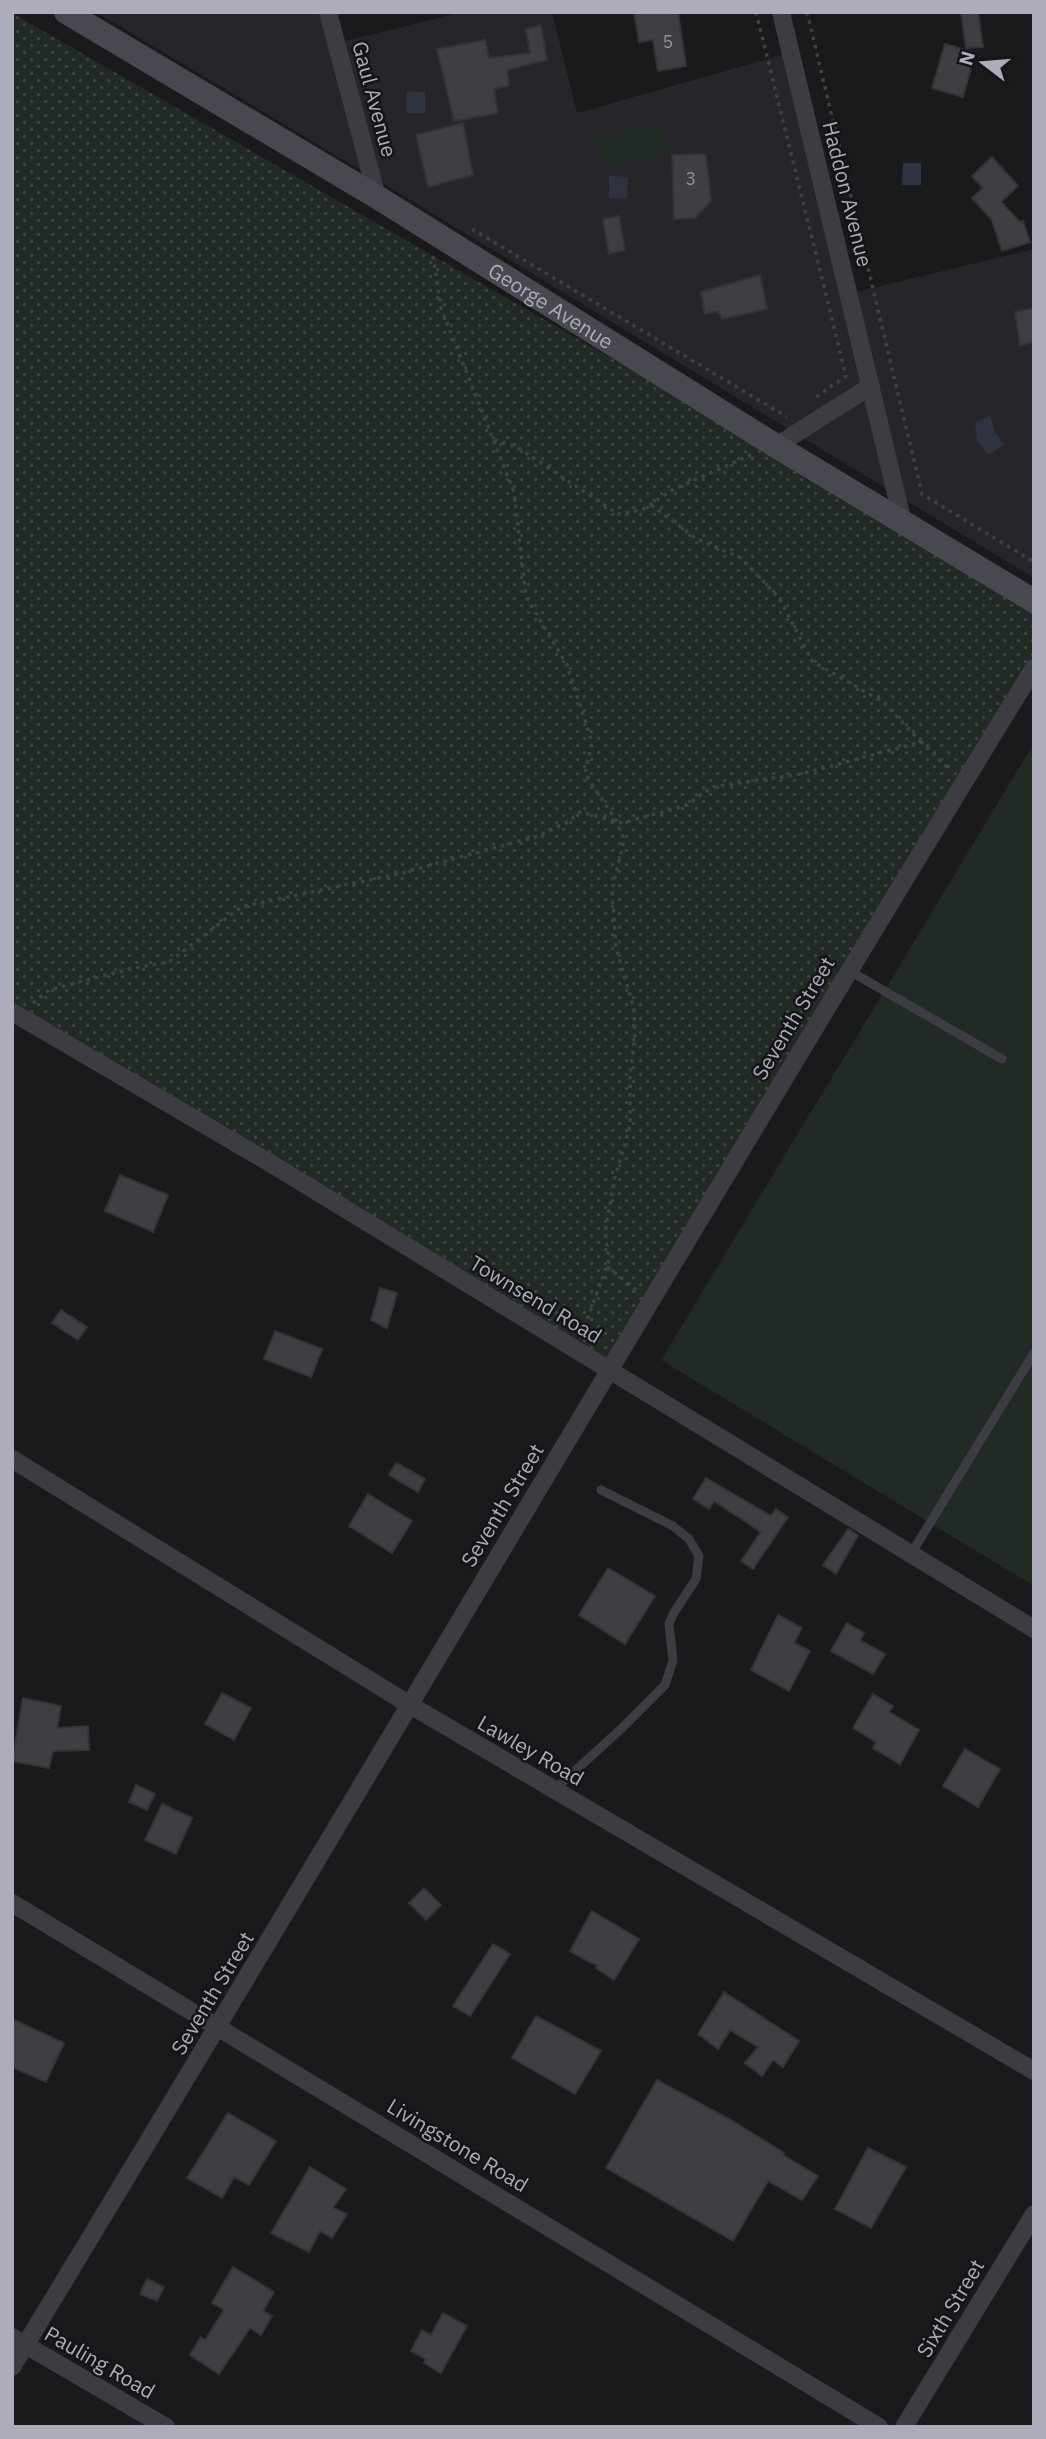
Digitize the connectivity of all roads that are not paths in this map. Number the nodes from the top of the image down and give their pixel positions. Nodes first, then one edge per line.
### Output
1 (66, 12) edge
2 (328, 12) edge
3 (781, 12) edge
4 (377, 197) junction
5 (871, 386) junction
6 (776, 446) junction
7 (903, 523) junction
8 (1034, 601) edge
9 (1034, 668) edge
10 (848, 970) junction
11 (15, 1014) edge
12 (1002, 1059) dead end
13 (1034, 1353) edge
14 (608, 1370) junction
15 (12, 1459) edge
16 (601, 1489) dead end
17 (911, 1554) junction
18 (1034, 1629) edge
19 (410, 1705) junction
20 (554, 1790) junction
21 (12, 1903) edge
22 (219, 2027) junction
23 (1034, 2071) edge
24 (1034, 2214) edge
25 (19, 2341) edge
26 (12, 2367) edge
27 (166, 2427) edge
28 (879, 2427) edge
29 (904, 2427) edge

1 - 4 main road, George Avenue
2 - 4 street, Gaul Avenue
3 - 5 street, Haddon Avenue
4 - 6 main road, George Avenue
5 - 6 street
5 - 7 street, Haddon Avenue
6 - 7 main road, George Avenue
7 - 8 main road, George Avenue
9 - 10 street, Seventh Street
10 - 12 lane
10 - 14 street, Seventh Street
11 - 14 street, Townsend Road
13 - 17 lane
14 - 17 street, Townsend Road
14 - 19 street, Seventh Street
15 - 19 street, Lawley Road
16 - 20 lane
17 - 18 street, Townsend Road
19 - 20 street, Lawley Road
19 - 22 street, Seventh Street
20 - 23 street, Lawley Road
21 - 22 street, Livingstone Road
22 - 25 street, Seventh Street
22 - 28 street, Livingstone Road
24 - 29 street, Sixth Street
25 - 26 street, Seventh Street
25 - 27 street, Pauling Road

